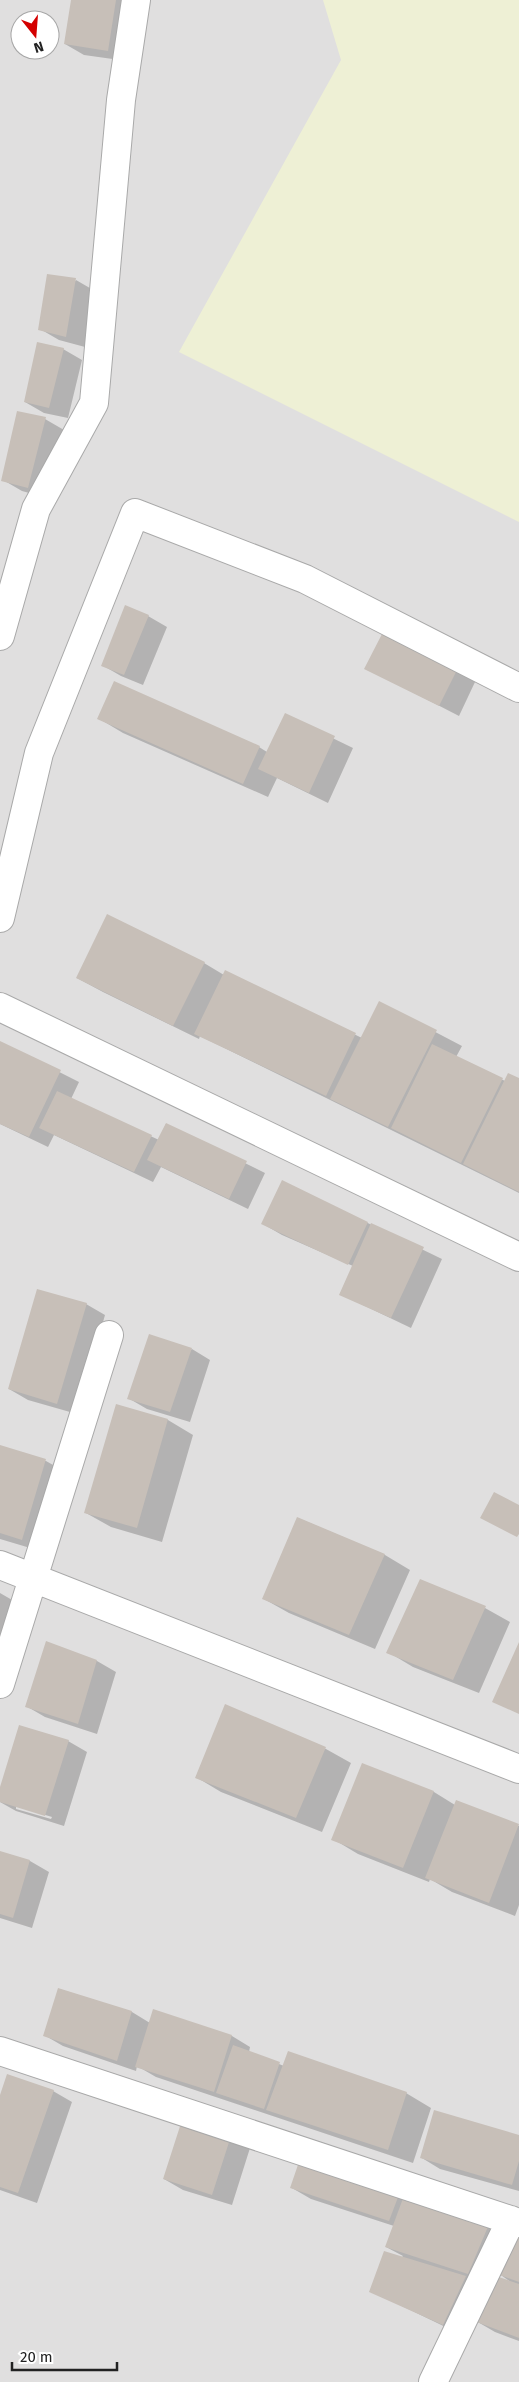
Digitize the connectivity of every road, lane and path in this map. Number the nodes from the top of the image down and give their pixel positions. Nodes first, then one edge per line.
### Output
1 (136, 0) edge
2 (0, 636) edge
3 (519, 688) edge
4 (0, 918) edge
5 (0, 1006) edge
6 (519, 1257) edge
7 (109, 1335) dead end
8 (0, 1565) edge
9 (33, 1577) junction
10 (0, 1684) edge
11 (519, 1769) edge
12 (0, 2051) edge
13 (515, 2221) edge
14 (433, 2382) edge

1 - 2 street
3 - 4 street
5 - 6 street
7 - 9 street
8 - 9 street
9 - 10 street
9 - 11 street
12 - 13 street
13 - 14 street

